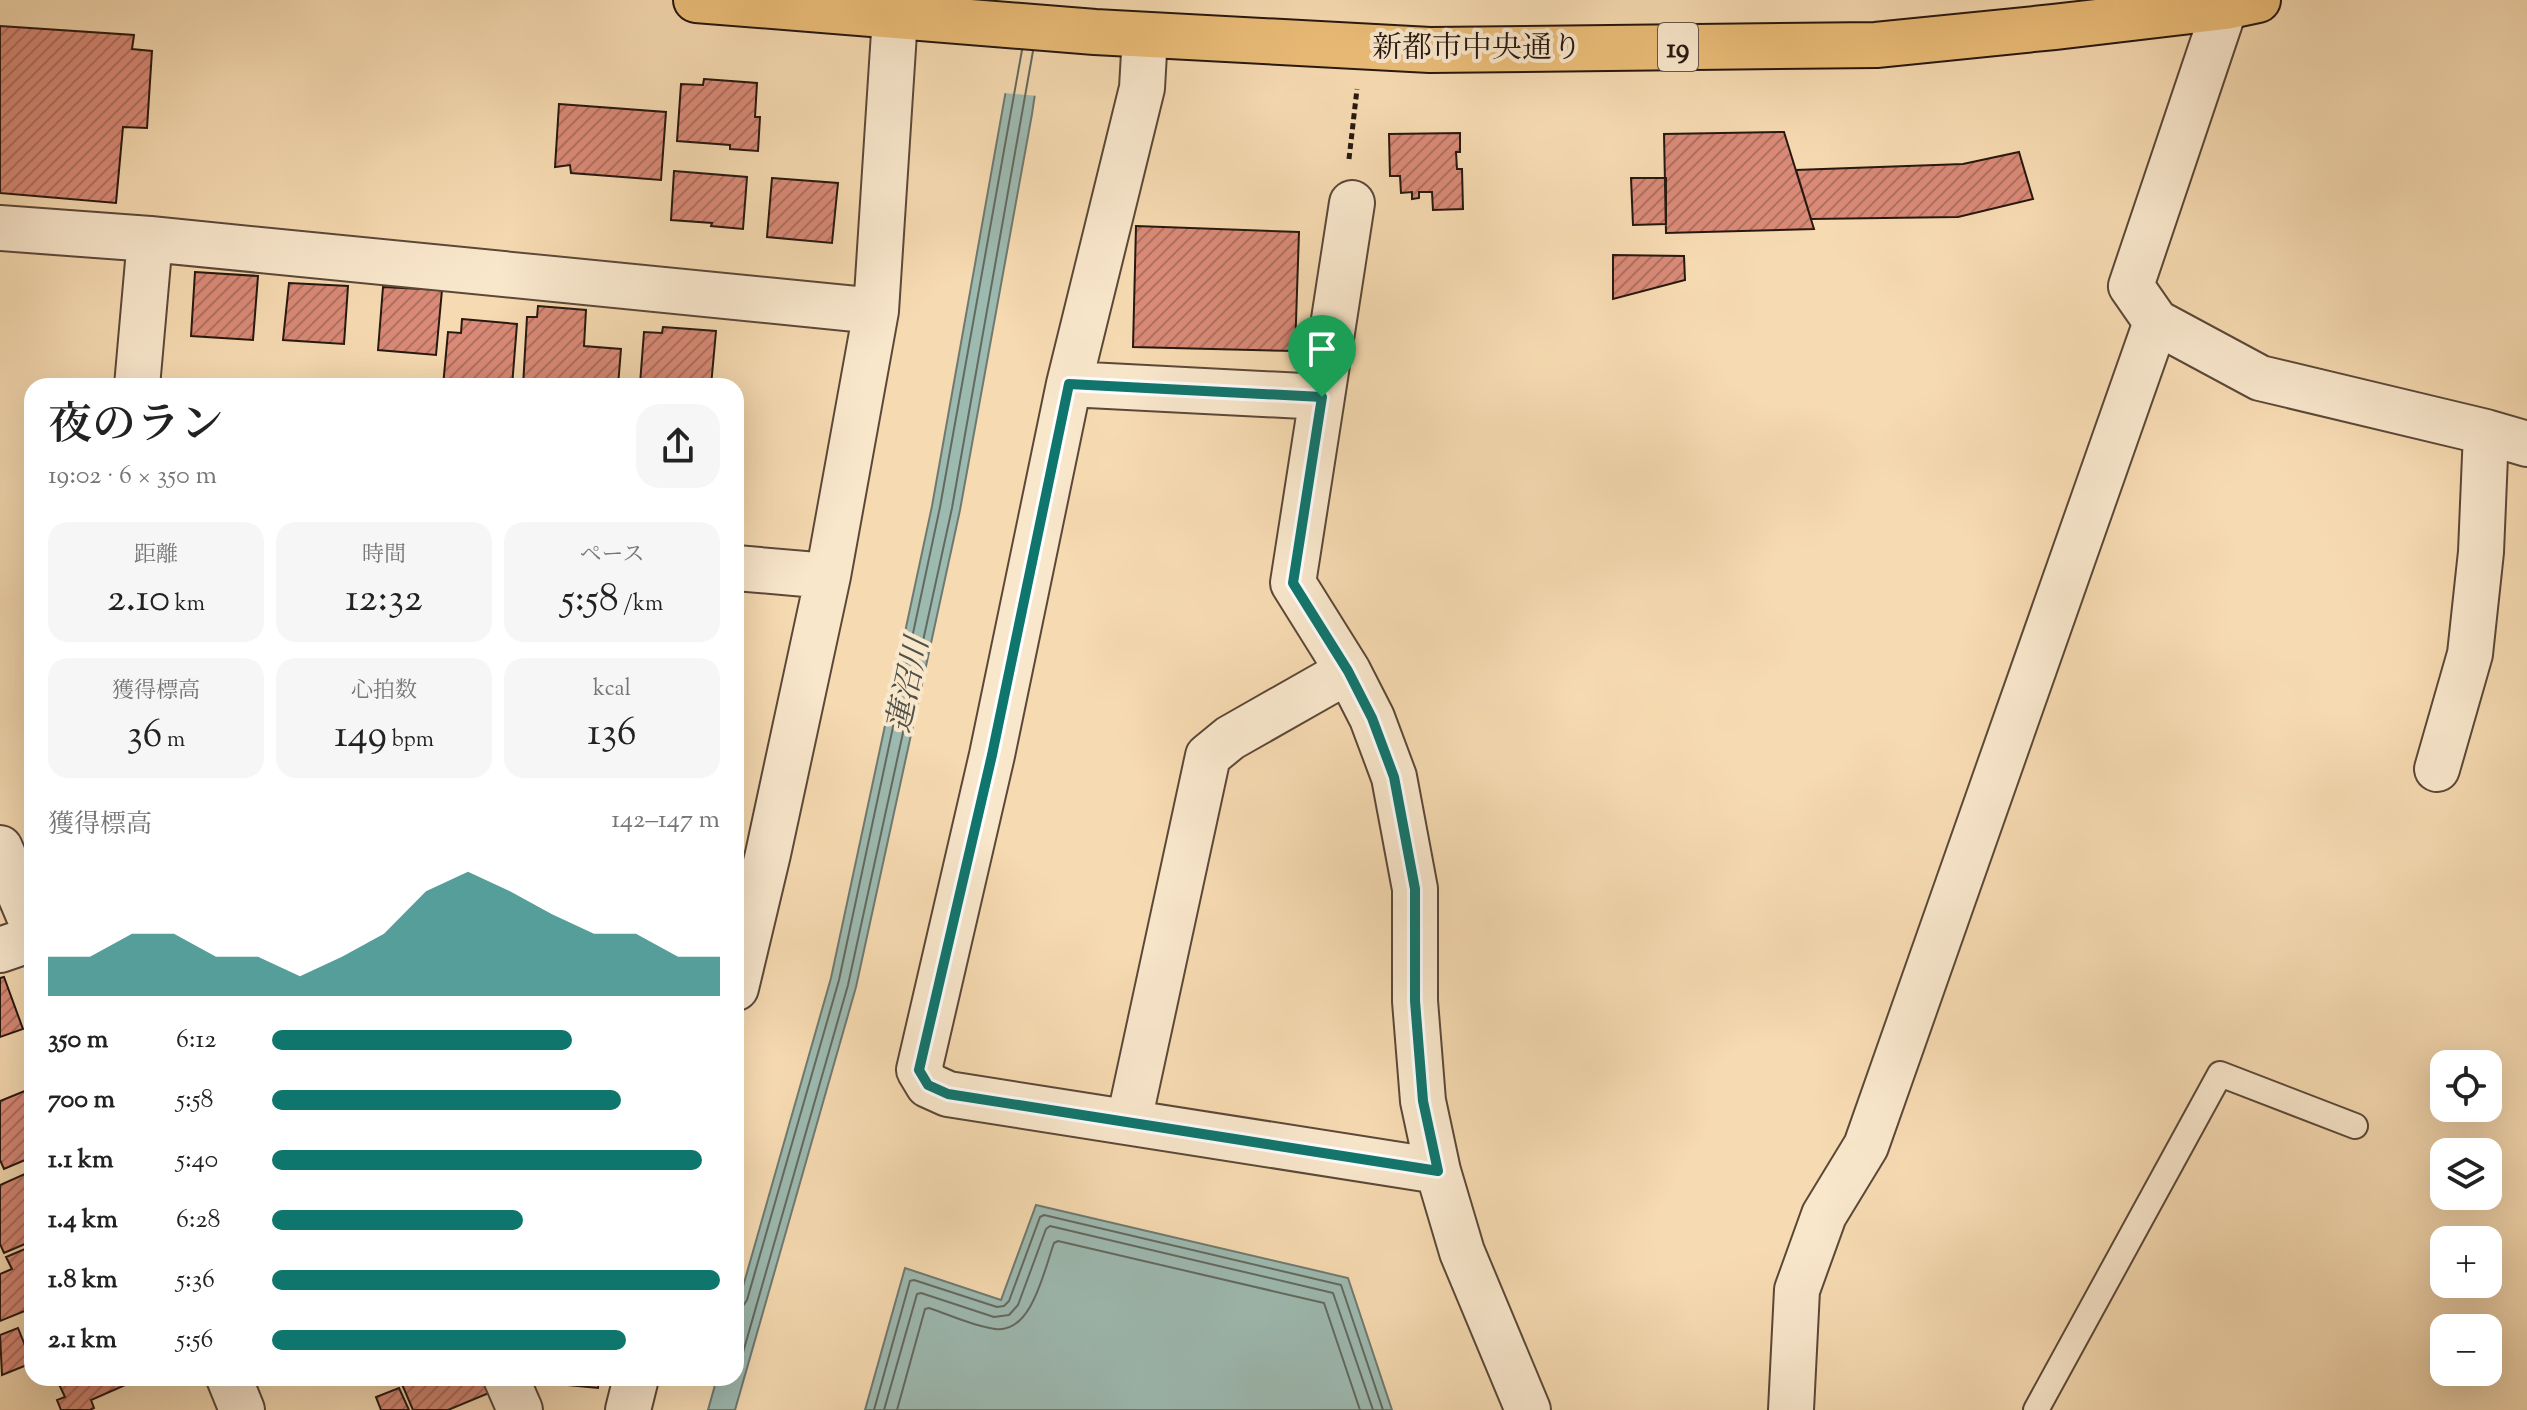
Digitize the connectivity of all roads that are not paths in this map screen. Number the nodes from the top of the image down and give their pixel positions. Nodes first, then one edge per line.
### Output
1 (696, 0) edge
2 (2241, 3) edge
3 (895, 17) junction
4 (1145, 35) junction
5 (1352, 203) road end
6 (0, 228) edge
7 (150, 239) junction
8 (876, 311) junction
9 (2156, 322) junction
10 (138, 378) edge
11 (1069, 384) junction
12 (1322, 397) junction
13 (2486, 432) junction
14 (2527, 444) edge
15 (744, 569) edge
16 (828, 576) junction
17 (1348, 671) junction
18 (2437, 769) dead end
19 (0, 848) edge
20 (752, 853) edge
21 (24, 904) edge
22 (744, 920) edge
23 (24, 942) edge
24 (0, 950) edge
25 (1129, 1121) junction
26 (2355, 1126) dead end
27 (1438, 1171) junction
28 (232, 1386) edge
29 (510, 1386) edge
30 (634, 1386) edge
31 (242, 1410) edge
32 (520, 1410) edge
33 (628, 1410) edge
34 (1528, 1410) edge
35 (1791, 1410) edge
36 (2036, 1410) edge

1 - 3 main road, 新都市中央通り / 19
2 - 4 main road, 新都市中央通り / 19
2 - 9 street
3 - 4 main road, 新都市中央通り / 19
3 - 8 street
4 - 11 street
5 - 12 street
6 - 7 street
7 - 8 street
7 - 10 street
8 - 16 street
9 - 13 street
9 - 35 street
11 - 12 street
11 - 25 street
12 - 17 street
13 - 14 street
13 - 18 street
15 - 16 street
16 - 20 street
17 - 25 street
17 - 27 street
19 - 21 street
20 - 22 street
23 - 24 street
25 - 27 street
26 - 36 lane
27 - 34 street
28 - 31 street
29 - 32 street
30 - 33 street

